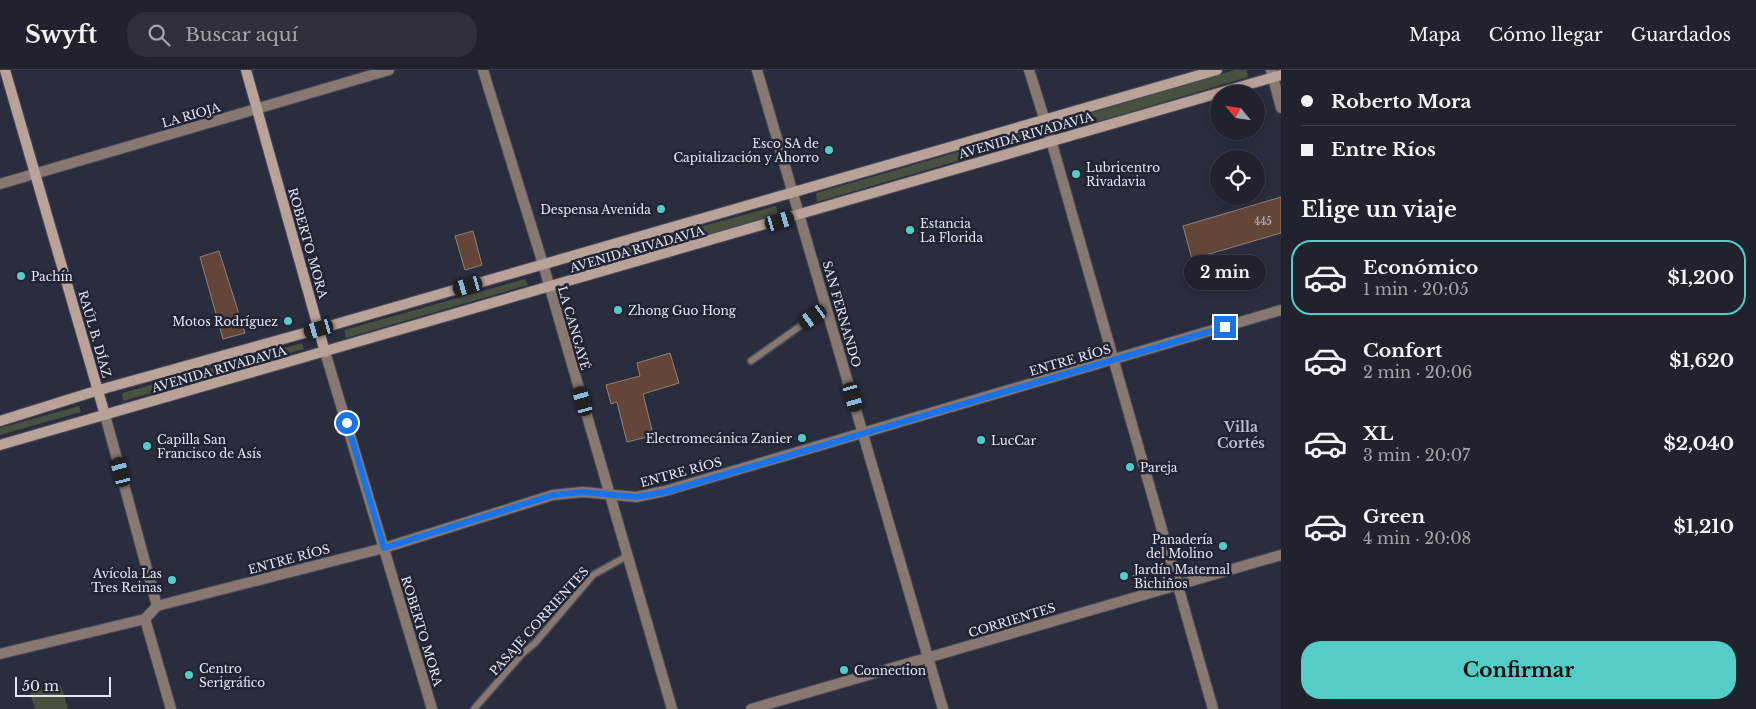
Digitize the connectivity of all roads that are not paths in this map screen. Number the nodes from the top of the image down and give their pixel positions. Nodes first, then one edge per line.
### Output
1 (5, 70) edge
2 (246, 70) edge
3 (389, 70) edge
4 (483, 70) edge
5 (757, 70) edge
6 (1029, 70) edge
7 (1216, 70) edge
8 (1275, 74) edge
9 (1281, 108) edge
10 (257, 109) junction
11 (1045, 121) junction
12 (1051, 140) junction
13 (35, 173) junction
14 (0, 184) edge
15 (793, 191) junction
16 (799, 215) junction
17 (543, 264) junction
18 (550, 288) junction
19 (828, 306) junction
20 (1281, 310) edge
21 (319, 329) junction
22 (325, 352) junction
23 (1114, 360) junction
24 (751, 361) dead end
25 (99, 390) junction
26 (106, 415) junction
27 (0, 421) edge
28 (863, 434) junction
29 (0, 445) edge
30 (611, 496) junction
31 (384, 548) junction
32 (1281, 555) edge
33 (627, 556) junction
34 (1176, 585) junction
35 (157, 606) junction
36 (145, 619) junction
37 (0, 654) edge
38 (929, 658) junction
39 (171, 709) edge
40 (432, 709) edge
41 (474, 709) edge
42 (672, 709) edge
43 (751, 709) edge
44 (943, 709) edge
45 (1213, 709) edge

1 - 13 street, RAÚL B. DÍAZ
2 - 10 street, ROBERTO MORA
3 - 10 street, LA RIOJA
4 - 17 street, LA CANGAYÉ
5 - 15 street, SAN FERNANDO
6 - 11 street
7 - 11 street, AVENIDA RIVADAVIA
8 - 9 street
8 - 12 street, AVENIDA RIVADAVIA
10 - 13 street, LA RIOJA
10 - 21 street, ROBERTO MORA
11 - 12 street
11 - 15 street, AVENIDA RIVADAVIA
12 - 16 street, AVENIDA RIVADAVIA
12 - 23 street
13 - 14 street, LA RIOJA
13 - 25 street, RAÚL B. DÍAZ
15 - 16 street, SAN FERNANDO
15 - 17 street, AVENIDA RIVADAVIA
16 - 18 street, AVENIDA RIVADAVIA
16 - 19 street, SAN FERNANDO
17 - 18 street, LA CANGAYÉ
17 - 21 street, AVENIDA RIVADAVIA
18 - 22 street, AVENIDA RIVADAVIA
18 - 30 street, LA CANGAYÉ
19 - 24 lane
19 - 28 street, SAN FERNANDO
20 - 23 street, ENTRE RÍOS
21 - 22 street, ROBERTO MORA
21 - 25 street, AVENIDA RIVADAVIA
22 - 26 street, AVENIDA RIVADAVIA
22 - 31 street, ROBERTO MORA
23 - 28 street, ENTRE RÍOS
23 - 34 street
25 - 26 street, RAÚL B. DÍAZ
25 - 27 street, AVENIDA RIVADAVIA
26 - 29 street, AVENIDA RIVADAVIA
26 - 35 street, RAÚL B. DÍAZ
28 - 30 street, ENTRE RÍOS
28 - 38 street, SAN FERNANDO
30 - 31 street, ENTRE RÍOS
30 - 33 street, LA CANGAYÉ
31 - 35 street, ENTRE RÍOS
31 - 40 street, ROBERTO MORA
32 - 34 street, CORRIENTES
33 - 41 lane, PASAJE CORRIENTES
33 - 42 street, LA CANGAYÉ
34 - 38 street, CORRIENTES
34 - 45 street
35 - 36 street
36 - 37 street
36 - 39 street
38 - 43 street, CORRIENTES
38 - 44 street, SAN FERNANDO

